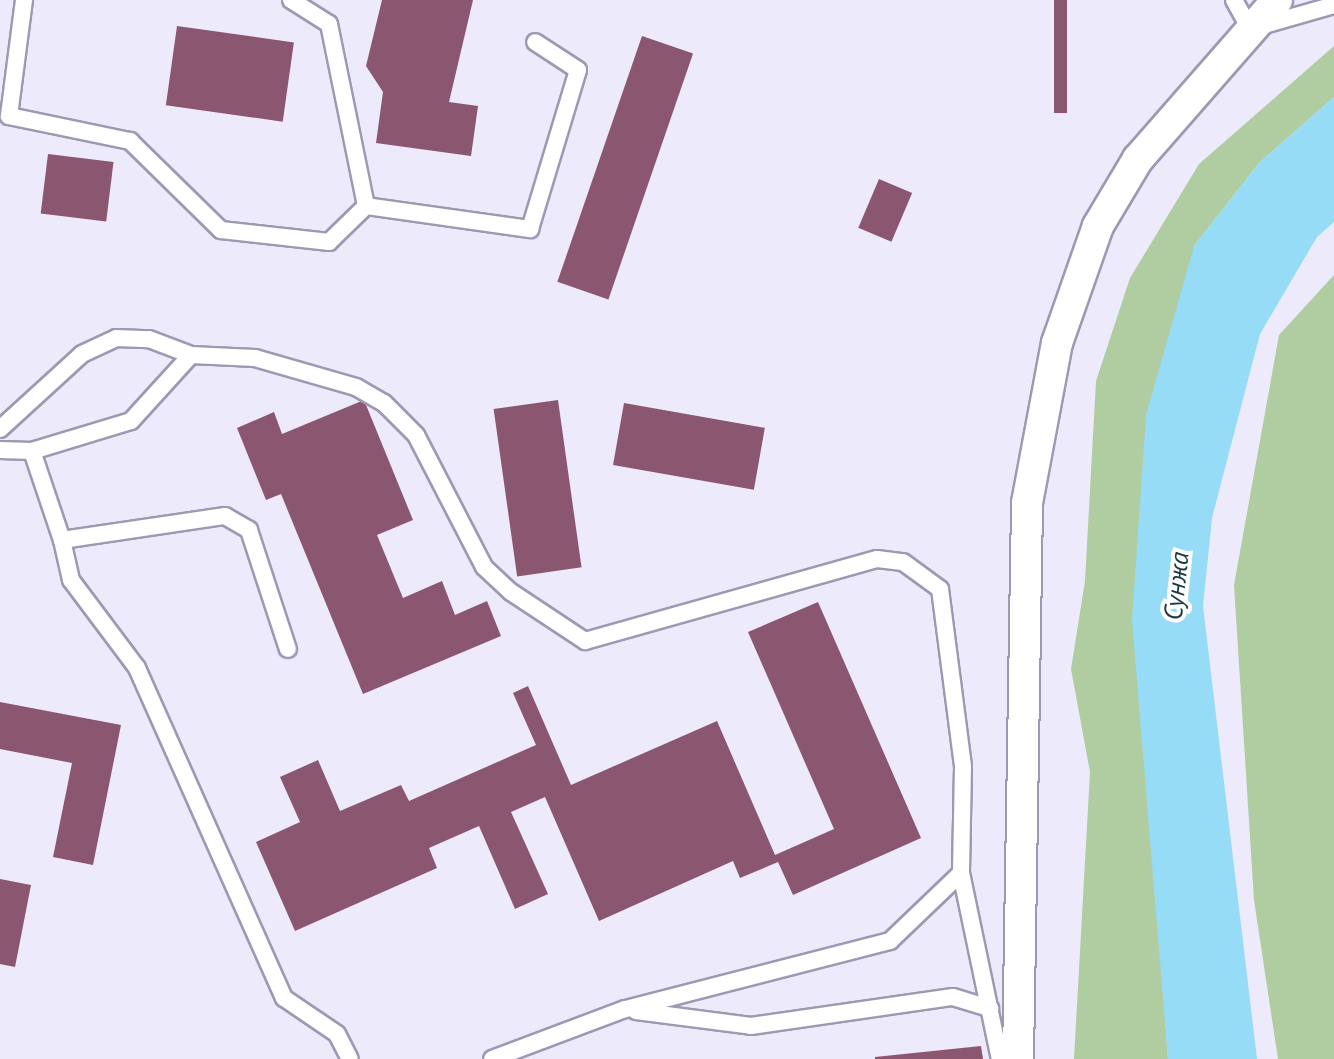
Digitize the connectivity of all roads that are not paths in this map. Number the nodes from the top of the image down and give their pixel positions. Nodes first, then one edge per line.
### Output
1 (24, 0) edge
2 (291, 0) edge
3 (1234, 0) edge
4 (1277, 0) edge
5 (1334, 5) edge
6 (1250, 29) junction
7 (535, 42) dead end
8 (366, 206) junction
9 (191, 355) junction
10 (0, 429) edge
11 (0, 450) edge
12 (32, 451) junction
13 (62, 540) junction
14 (288, 649) dead end
15 (961, 873) junction
16 (990, 1008) junction
17 (625, 1009) junction
18 (350, 1059) edge
19 (492, 1059) edge
20 (1000, 1059) edge
21 (1018, 1059) edge

1 - 8 lane
2 - 8 lane
3 - 6 lane
4 - 6 street
5 - 6 lane
6 - 21 street
7 - 8 lane
9 - 10 lane
9 - 12 lane
9 - 15 lane
11 - 12 lane
12 - 13 lane
13 - 14 lane
13 - 18 lane
15 - 16 lane
15 - 17 lane
16 - 17 lane
16 - 20 lane
17 - 19 lane

